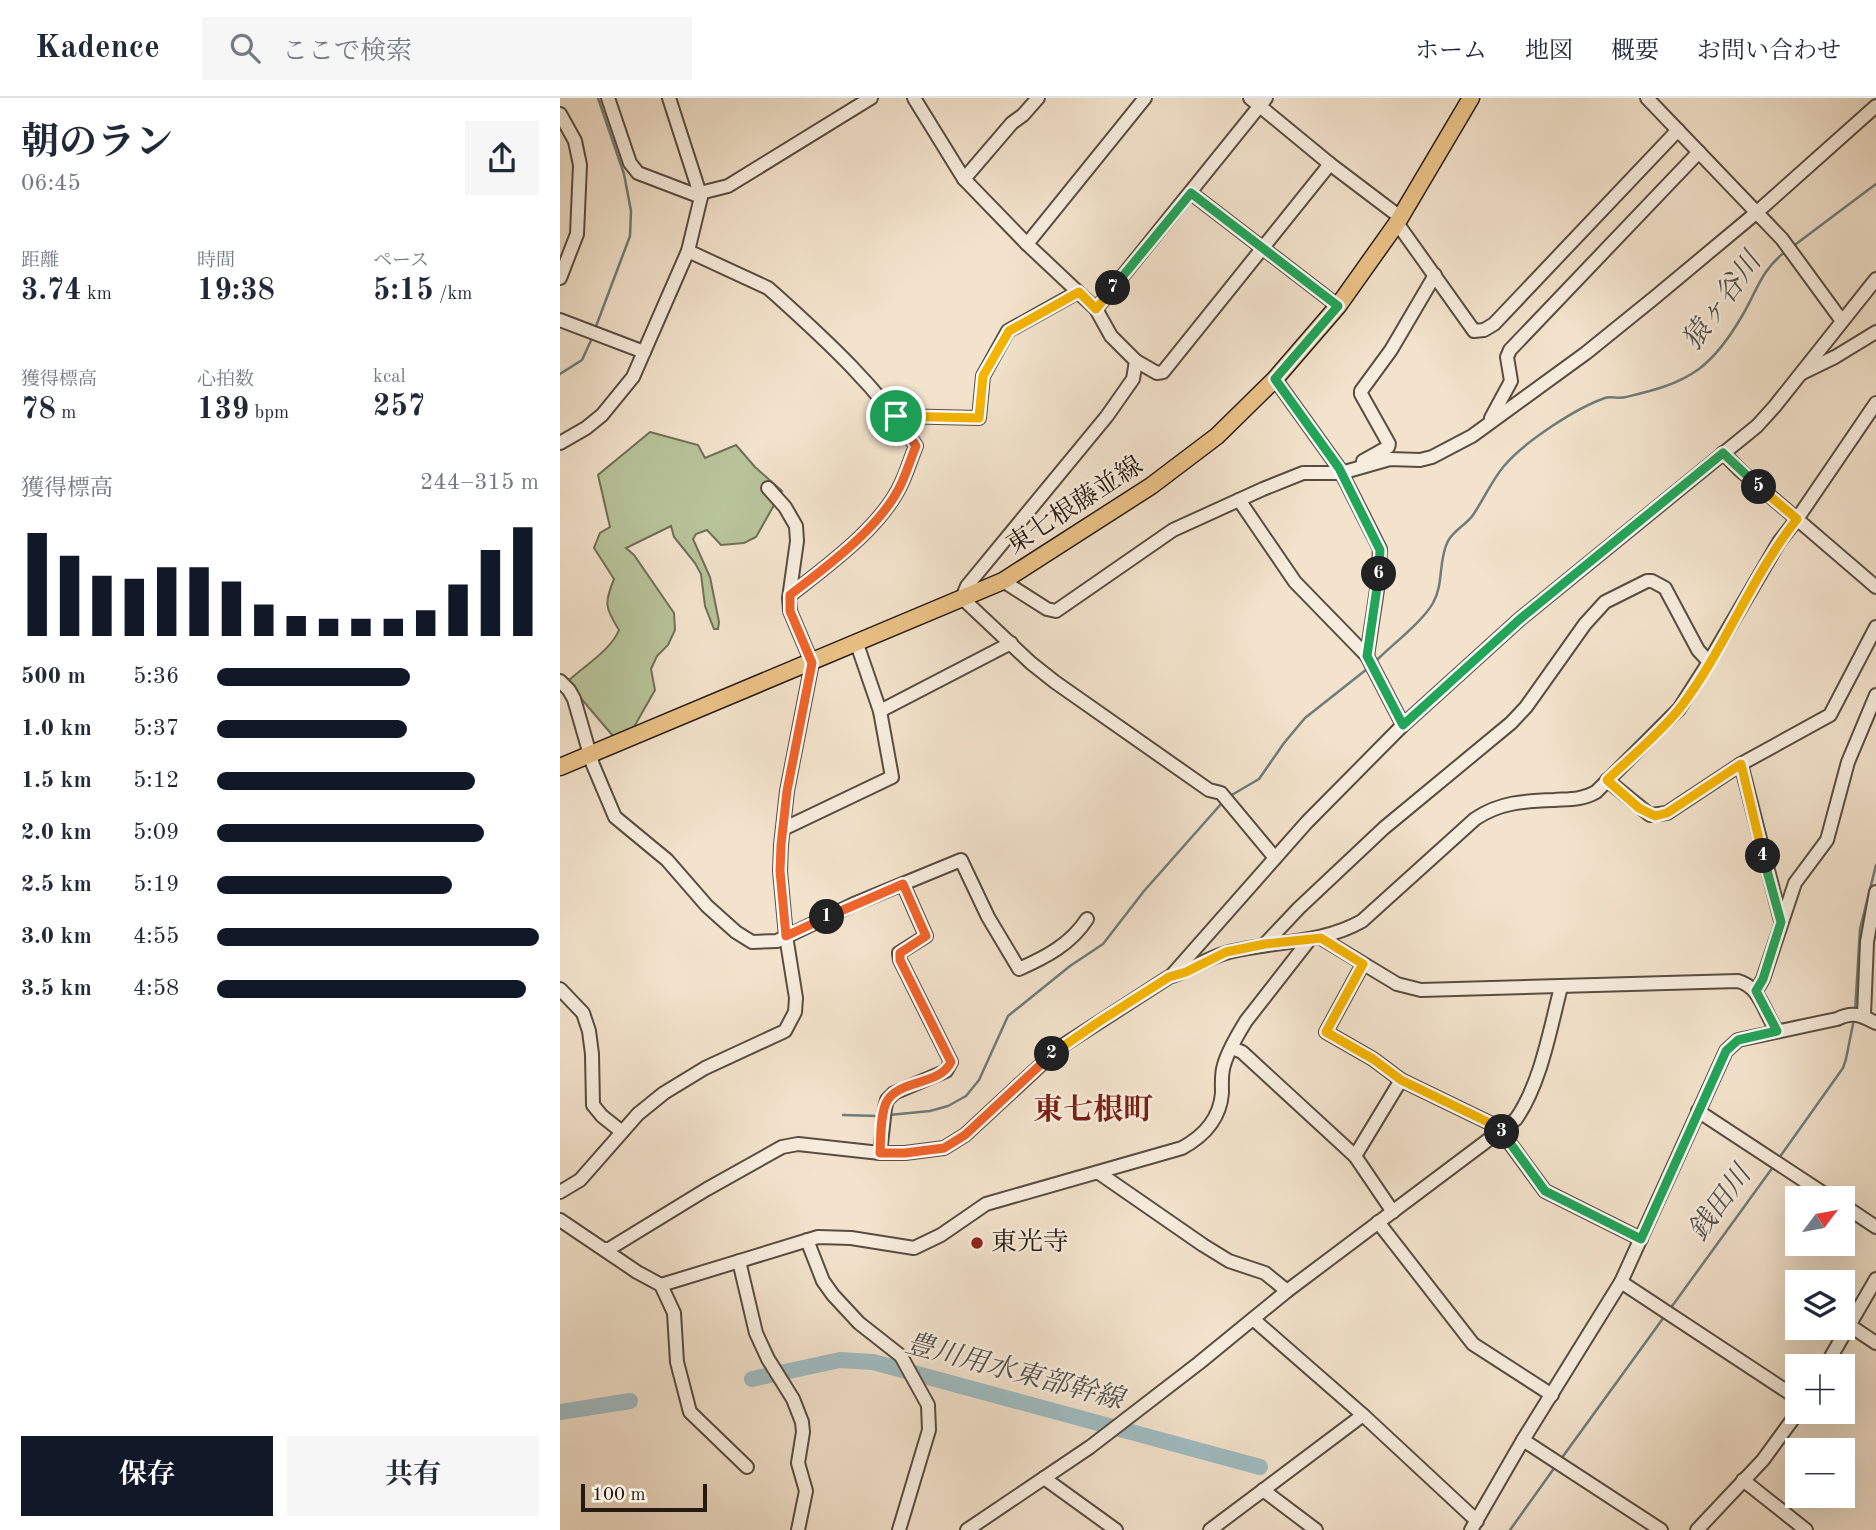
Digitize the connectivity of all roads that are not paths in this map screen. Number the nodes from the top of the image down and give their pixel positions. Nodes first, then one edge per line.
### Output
1 (608, 98) edge
2 (669, 98) edge
3 (871, 98) edge
4 (914, 98) edge
5 (1038, 98) edge
6 (1145, 98) edge
7 (1471, 98) edge
8 (1647, 98) edge
9 (1258, 100) edge
10 (1876, 106) edge
11 (560, 114) edge
12 (1678, 130) junction
13 (1699, 152) junction
14 (1330, 164) junction
15 (964, 179) junction
16 (1191, 193) junction
17 (701, 195) junction
18 (1756, 213) junction
19 (1399, 220) junction
20 (1027, 244) junction
21 (1262, 250) junction
22 (688, 251) junction
23 (1435, 275) junction
24 (560, 278) edge
25 (1876, 279) edge
26 (1079, 292) junction
27 (1338, 306) junction
28 (1096, 309) junction
29 (560, 320) edge
30 (1842, 321) junction
31 (1876, 332) edge
32 (644, 352) junction
33 (1136, 361) junction
34 (1799, 375) junction
35 (1275, 379) junction
36 (1876, 403) edge
37 (896, 416) junction
38 (1487, 425) junction
39 (560, 443) edge
40 (1723, 453) junction
41 (1341, 473) junction
42 (768, 488) dead end
43 (1239, 500) junction
44 (1797, 519) junction
45 (1003, 581) junction
46 (1876, 587) edge
47 (790, 595) junction
48 (962, 598) junction
49 (1876, 627) edge
50 (1011, 643) junction
51 (857, 644) junction
52 (1367, 656) junction
53 (1709, 662) junction
54 (812, 663) junction
55 (560, 681) edge
56 (1876, 695) edge
57 (880, 710) junction
58 (1403, 725) junction
59 (591, 755) junction
60 (1741, 764) junction
61 (560, 766) edge
62 (1607, 780) junction
63 (783, 829) junction
64 (1275, 858) junction
65 (903, 884) junction
66 (1876, 892) edge
67 (1087, 919) dead end
68 (1781, 922) junction
69 (786, 936) junction
70 (1316, 938) junction
71 (1265, 944) junction
72 (1363, 964) junction
73 (1169, 977) junction
74 (1561, 986) junction
75 (560, 989) edge
76 (1756, 991) junction
77 (1864, 1015) junction
78 (1876, 1023) edge
79 (1777, 1031) junction
80 (1231, 1048) junction
81 (1401, 1080) junction
82 (1698, 1111) junction
83 (1501, 1130) junction
84 (622, 1132) junction
85 (880, 1153) junction
86 (1355, 1156) junction
87 (1099, 1173) junction
88 (1812, 1186) edge
89 (560, 1192) edge
90 (1392, 1212) junction
91 (1855, 1214) edge
92 (560, 1220) edge
93 (1378, 1222) junction
94 (1876, 1227) edge
95 (1641, 1239) junction
96 (807, 1240) junction
97 (604, 1249) junction
98 (739, 1261) junction
99 (1876, 1279) edge
100 (1621, 1282) junction
101 (661, 1285) junction
102 (1287, 1291) junction
103 (1855, 1315) edge
104 (1253, 1319) junction
105 (1855, 1329) edge
106 (1876, 1342) edge
107 (1785, 1390) edge
108 (1552, 1395) junction
109 (1363, 1415) junction
110 (1791, 1424) edge
111 (1523, 1440) junction
112 (747, 1467) dead end
113 (1044, 1478) junction
114 (1743, 1480) junction
115 (1263, 1490) junction
116 (1474, 1526) edge
117 (797, 1530) edge
118 (899, 1530) edge
119 (967, 1530) edge
120 (1115, 1530) edge
121 (1210, 1530) edge
122 (1316, 1530) edge
123 (1661, 1530) edge
124 (1697, 1530) edge
125 (1806, 1530) edge

1 - 17 street
2 - 17 street
3 - 17 street
4 - 15 street
5 - 15 street
6 - 20 street
7 - 19 main road, 東七根藤並線
8 - 12 street
9 - 14 street
9 - 16 street
10 - 18 street
11 - 24 street
12 - 13 street
12 - 23 street
13 - 18 street
13 - 38 street
14 - 19 street
14 - 21 street
15 - 20 street
16 - 21 street
16 - 28 street
17 - 22 street
18 - 30 street
18 - 38 street
19 - 23 street
19 - 27 main road, 東七根藤並線
20 - 26 street
21 - 27 street
21 - 33 street
22 - 32 street
22 - 37 street
23 - 41 street
25 - 30 street
26 - 28 street
26 - 37 street
27 - 35 main road, 東七根藤並線
28 - 33 street
29 - 32 street
30 - 34 street
31 - 34 street
32 - 39 street
33 - 48 street
34 - 40 street
35 - 41 street
35 - 45 main road, 東七根藤並線
36 - 44 street
37 - 47 street
38 - 41 street
40 - 44 street
40 - 58 street
41 - 43 street
41 - 52 street
42 - 47 street
43 - 45 street
43 - 52 street
44 - 46 street
44 - 53 street
45 - 48 main road, 東七根藤並線
47 - 54 street
48 - 50 street
48 - 51 main road, 東七根藤並線
49 - 60 street
50 - 57 street
50 - 64 street
51 - 54 main road, 東七根藤並線
51 - 57 street
52 - 58 street
53 - 62 street
53 - 71 street
54 - 59 main road, 東七根藤並線
54 - 63 street
55 - 59 street
56 - 68 street
57 - 63 street
58 - 64 street
59 - 61 main road, 東七根藤並線
59 - 69 street
60 - 62 street
60 - 68 street
62 - 70 street
63 - 69 street
64 - 73 street
65 - 67 street
65 - 69 street
65 - 85 street
66 - 77 street
68 - 76 street
69 - 84 street
70 - 71 street
70 - 72 street
70 - 80 street
71 - 73 street
72 - 74 street
72 - 81 street
73 - 85 street
74 - 76 street
74 - 83 street
75 - 84 street
76 - 79 street
77 - 78 street
77 - 79 street
79 - 82 street
80 - 86 street
80 - 87 street
81 - 83 street
81 - 86 street
82 - 88 street
82 - 95 street
83 - 90 street
83 - 95 street
84 - 89 street
85 - 97 street
86 - 90 street
87 - 96 street
87 - 102 street
90 - 93 street
91 - 94 street
92 - 97 street
93 - 102 street
93 - 108 street
95 - 100 street
96 - 98 street
96 - 118 street
97 - 101 street
98 - 101 street
98 - 117 street
99 - 103 street
100 - 107 street
100 - 108 street
101 - 112 street
102 - 104 street
104 - 109 street
104 - 113 street
105 - 106 street
108 - 111 street
109 - 115 street
109 - 116 street
110 - 114 street
111 - 116 street
111 - 123 street
113 - 119 street
113 - 120 street
114 - 124 street
114 - 125 street
115 - 121 street
115 - 122 street

